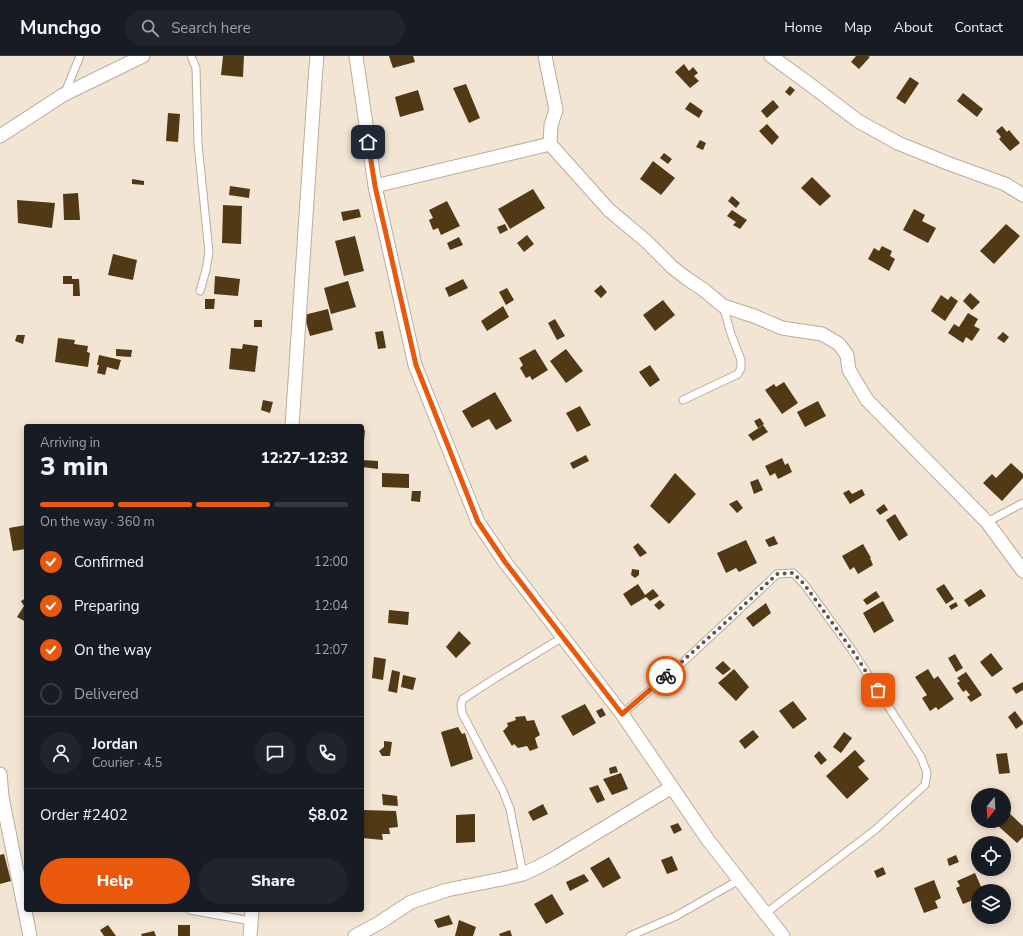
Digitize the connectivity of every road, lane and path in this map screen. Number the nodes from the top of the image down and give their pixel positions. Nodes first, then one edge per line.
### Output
1 (80, 56) edge
2 (143, 56) edge
3 (191, 56) edge
4 (317, 56) edge
5 (356, 56) edge
6 (545, 56) edge
7 (771, 56) edge
8 (64, 95) junction
9 (0, 136) edge
10 (550, 144) junction
11 (375, 186) junction
12 (1023, 195) edge
13 (200, 291) dead end
14 (723, 306) junction
15 (683, 400) dead end
16 (292, 424) edge
17 (1023, 502) edge
18 (987, 522) junction
19 (1023, 572) edge
20 (563, 637) junction
21 (622, 714) junction
22 (0, 774) edge
23 (672, 787) junction
24 (522, 874) junction
25 (739, 880) junction
26 (24, 906) edge
27 (25, 912) edge
28 (214, 912) edge
29 (766, 913) junction
30 (251, 915) edge
31 (30, 936) edge
32 (250, 936) edge
33 (355, 936) edge
34 (630, 936) edge
35 (783, 936) edge

1 - 8 lane
2 - 8 street
3 - 13 lane
4 - 16 street
5 - 11 street
6 - 10 street
7 - 12 street
8 - 9 street
10 - 11 street
10 - 14 street
11 - 20 street
14 - 15 lane
14 - 18 street
17 - 18 lane
18 - 19 street
20 - 21 street
20 - 24 lane
21 - 23 street
21 - 29 lane
22 - 26 street
23 - 24 street
23 - 25 street
24 - 33 street
25 - 29 street
25 - 34 lane
27 - 31 street
28 - 30 lane
29 - 35 street
30 - 32 street

